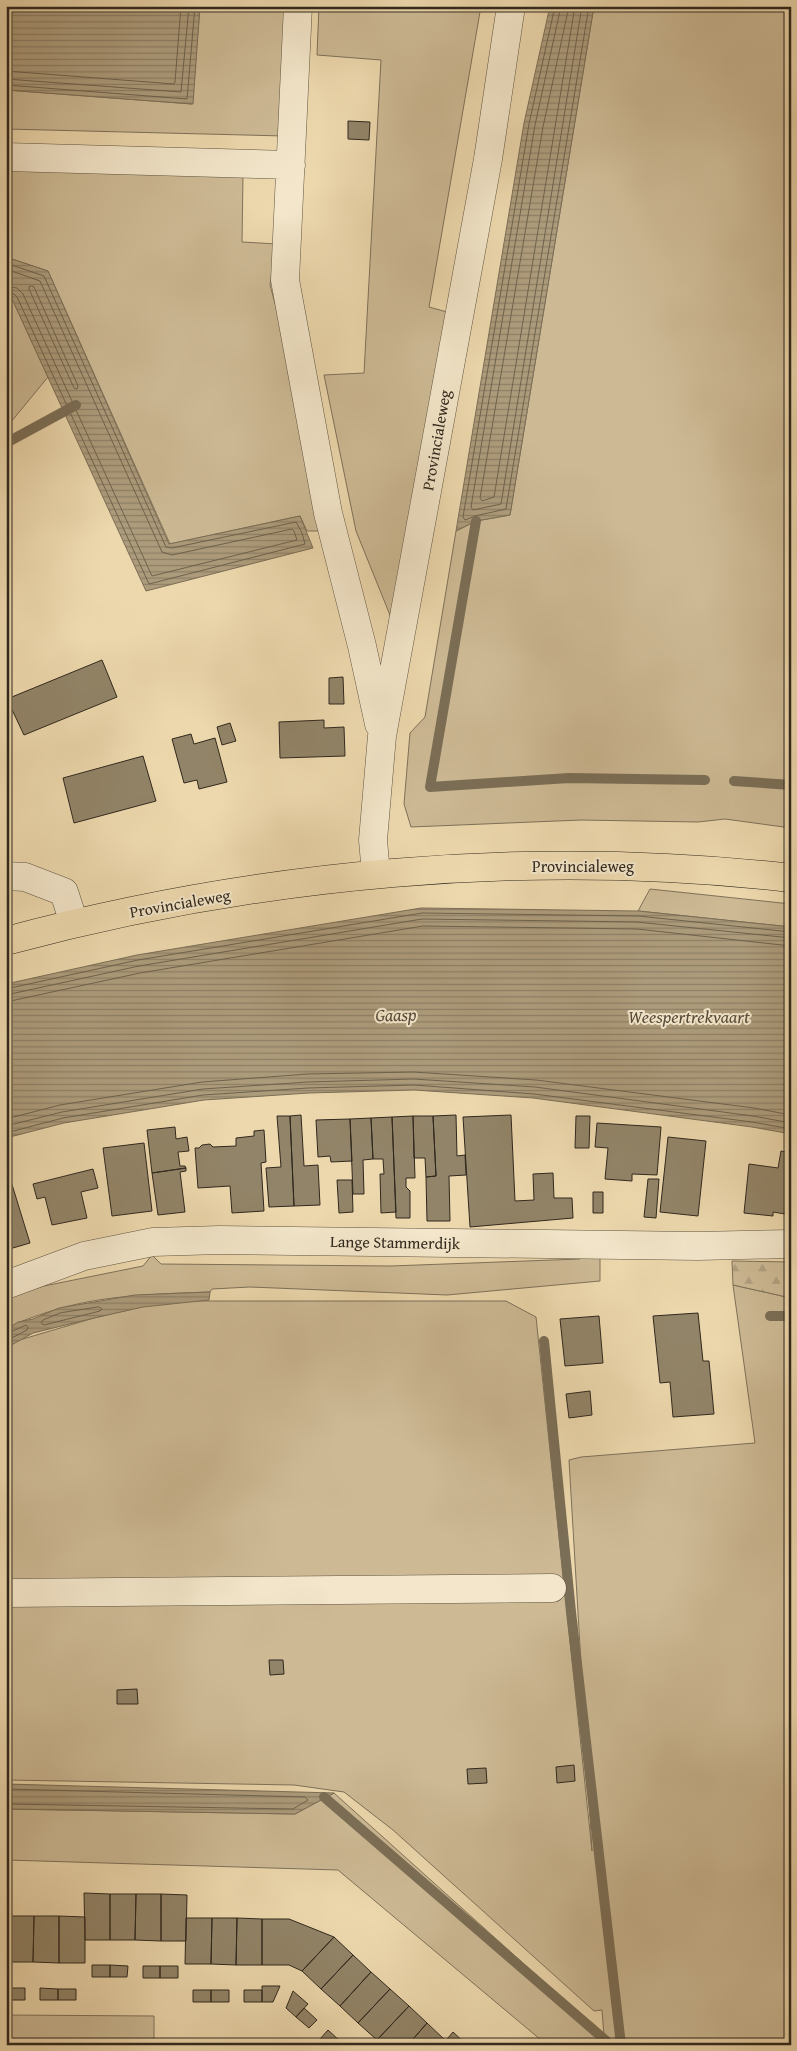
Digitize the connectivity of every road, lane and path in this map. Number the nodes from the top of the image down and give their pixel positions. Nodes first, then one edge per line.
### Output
1 (298, 6) edge
2 (511, 6) edge
3 (6, 156) edge
4 (291, 164) junction
5 (382, 736) junction
6 (376, 874) junction
7 (6, 876) edge
8 (791, 878) edge
9 (74, 923) junction
10 (6, 941) edge
11 (791, 1244) edge
12 (6, 1284) edge
13 (552, 1588) dead end
14 (6, 1593) edge

1 - 4 street
2 - 5 street, Provincialeweg
3 - 4 street
4 - 5 street
5 - 6 street, Provincialeweg
6 - 8 main road, Provincialeweg
6 - 9 main road, Provincialeweg
7 - 9 street
9 - 10 main road, Provincialeweg
11 - 12 street, Lange Stammerdijk
13 - 14 street

